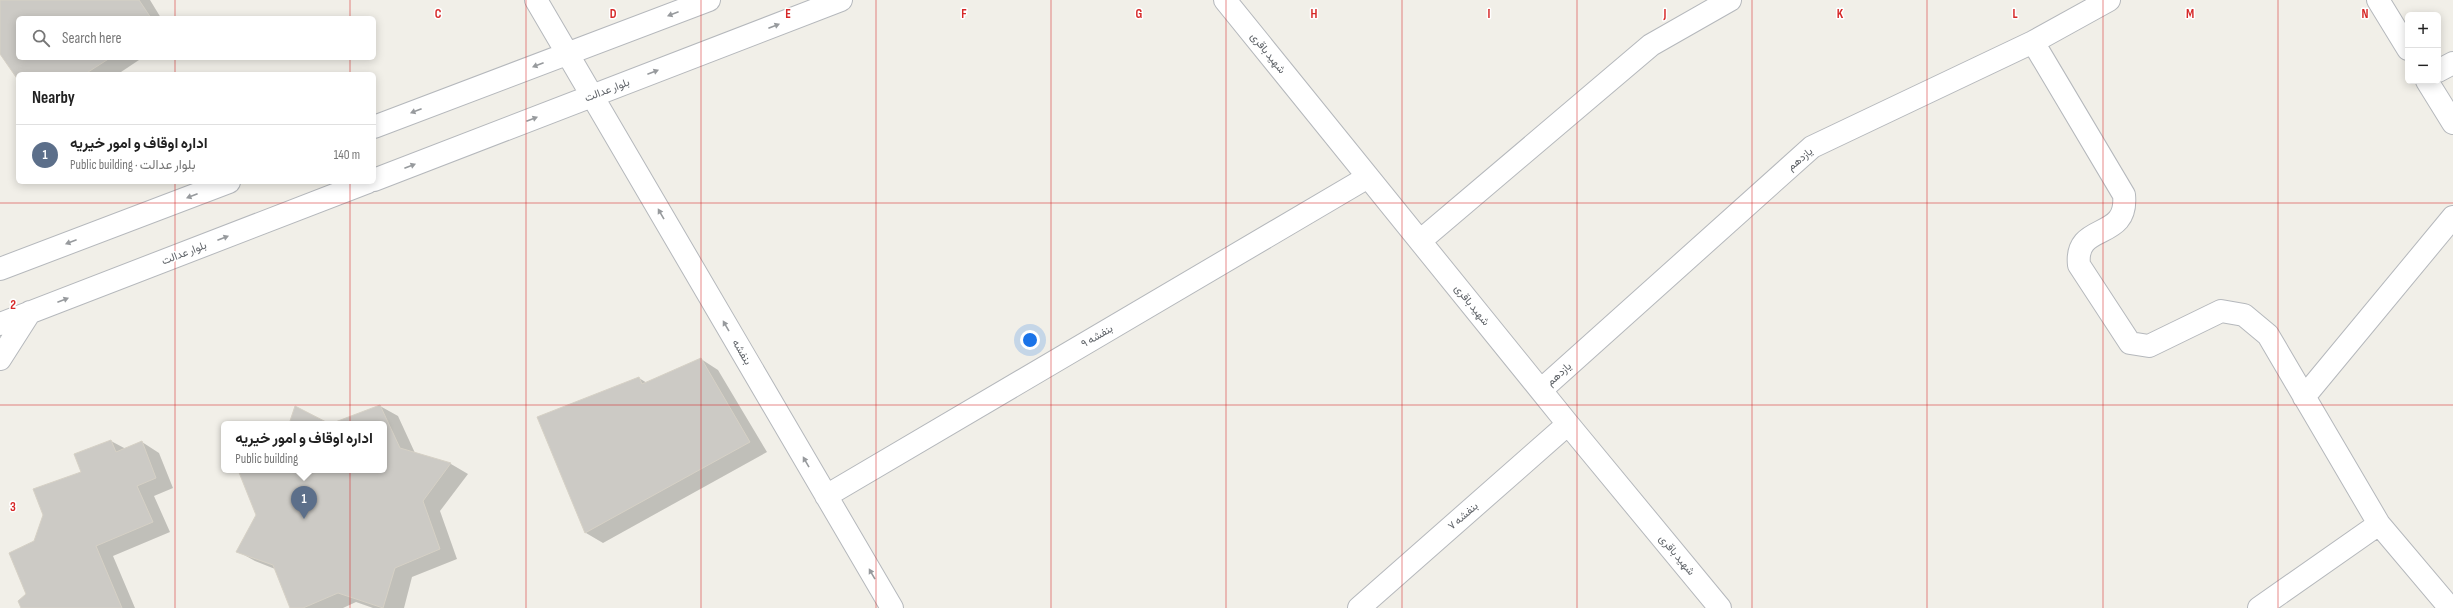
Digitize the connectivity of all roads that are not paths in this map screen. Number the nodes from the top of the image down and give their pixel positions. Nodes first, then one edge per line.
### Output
1 (536, 0) edge
2 (709, 0) edge
3 (841, 0) edge
4 (1225, 0) edge
5 (1730, 0) edge
6 (2109, 0) edge
7 (2378, 0) edge
8 (2033, 42) junction
9 (2407, 48) edge
10 (567, 54) junction
11 (2453, 63) edge
12 (2441, 69) edge
13 (2429, 84) edge
14 (592, 96) junction
15 (2453, 123) edge
16 (376, 126) edge
17 (1368, 177) junction
18 (376, 179) edge
19 (224, 184) edge
20 (363, 184) edge
21 (2453, 217) edge
22 (1420, 241) junction
23 (0, 269) edge
24 (30, 312) junction
25 (0, 324) edge
26 (0, 360) edge
27 (1541, 390) junction
28 (2304, 397) junction
29 (1568, 424) junction
30 (826, 496) junction
31 (2379, 524) junction
32 (892, 608) edge
33 (1359, 608) edge
34 (1720, 608) edge
35 (2259, 608) edge
36 (2450, 608) edge

1 - 10 street, بنفشه
2 -> 10 street
14 -> 3 street, بلوار عدالت
4 - 17 street, شهید باقری
5 - 22 street
6 - 8 street, یازدهم
7 - 9 street
8 - 27 street, یازدهم
8 - 28 street
10 - 14 street, بنفشه
10 -> 16 street
11 - 12 street
13 - 15 street
18 -> 14 street, بلوار عدالت
30 -> 14 street, بنفشه
17 - 22 street, شهید باقری
17 - 30 street, بنفشه ۹
19 -> 23 street
24 -> 20 street, بلوار عدالت
21 - 28 street
22 - 27 street, شهید باقری
24 - 25 street, بلوار عدالت
24 - 26 street
27 - 29 street, شهید باقری
28 - 31 street
29 - 33 street, بنفشه ۷
29 - 34 street, شهید باقری
32 -> 30 street, بنفشه
31 - 35 street
31 - 36 street

